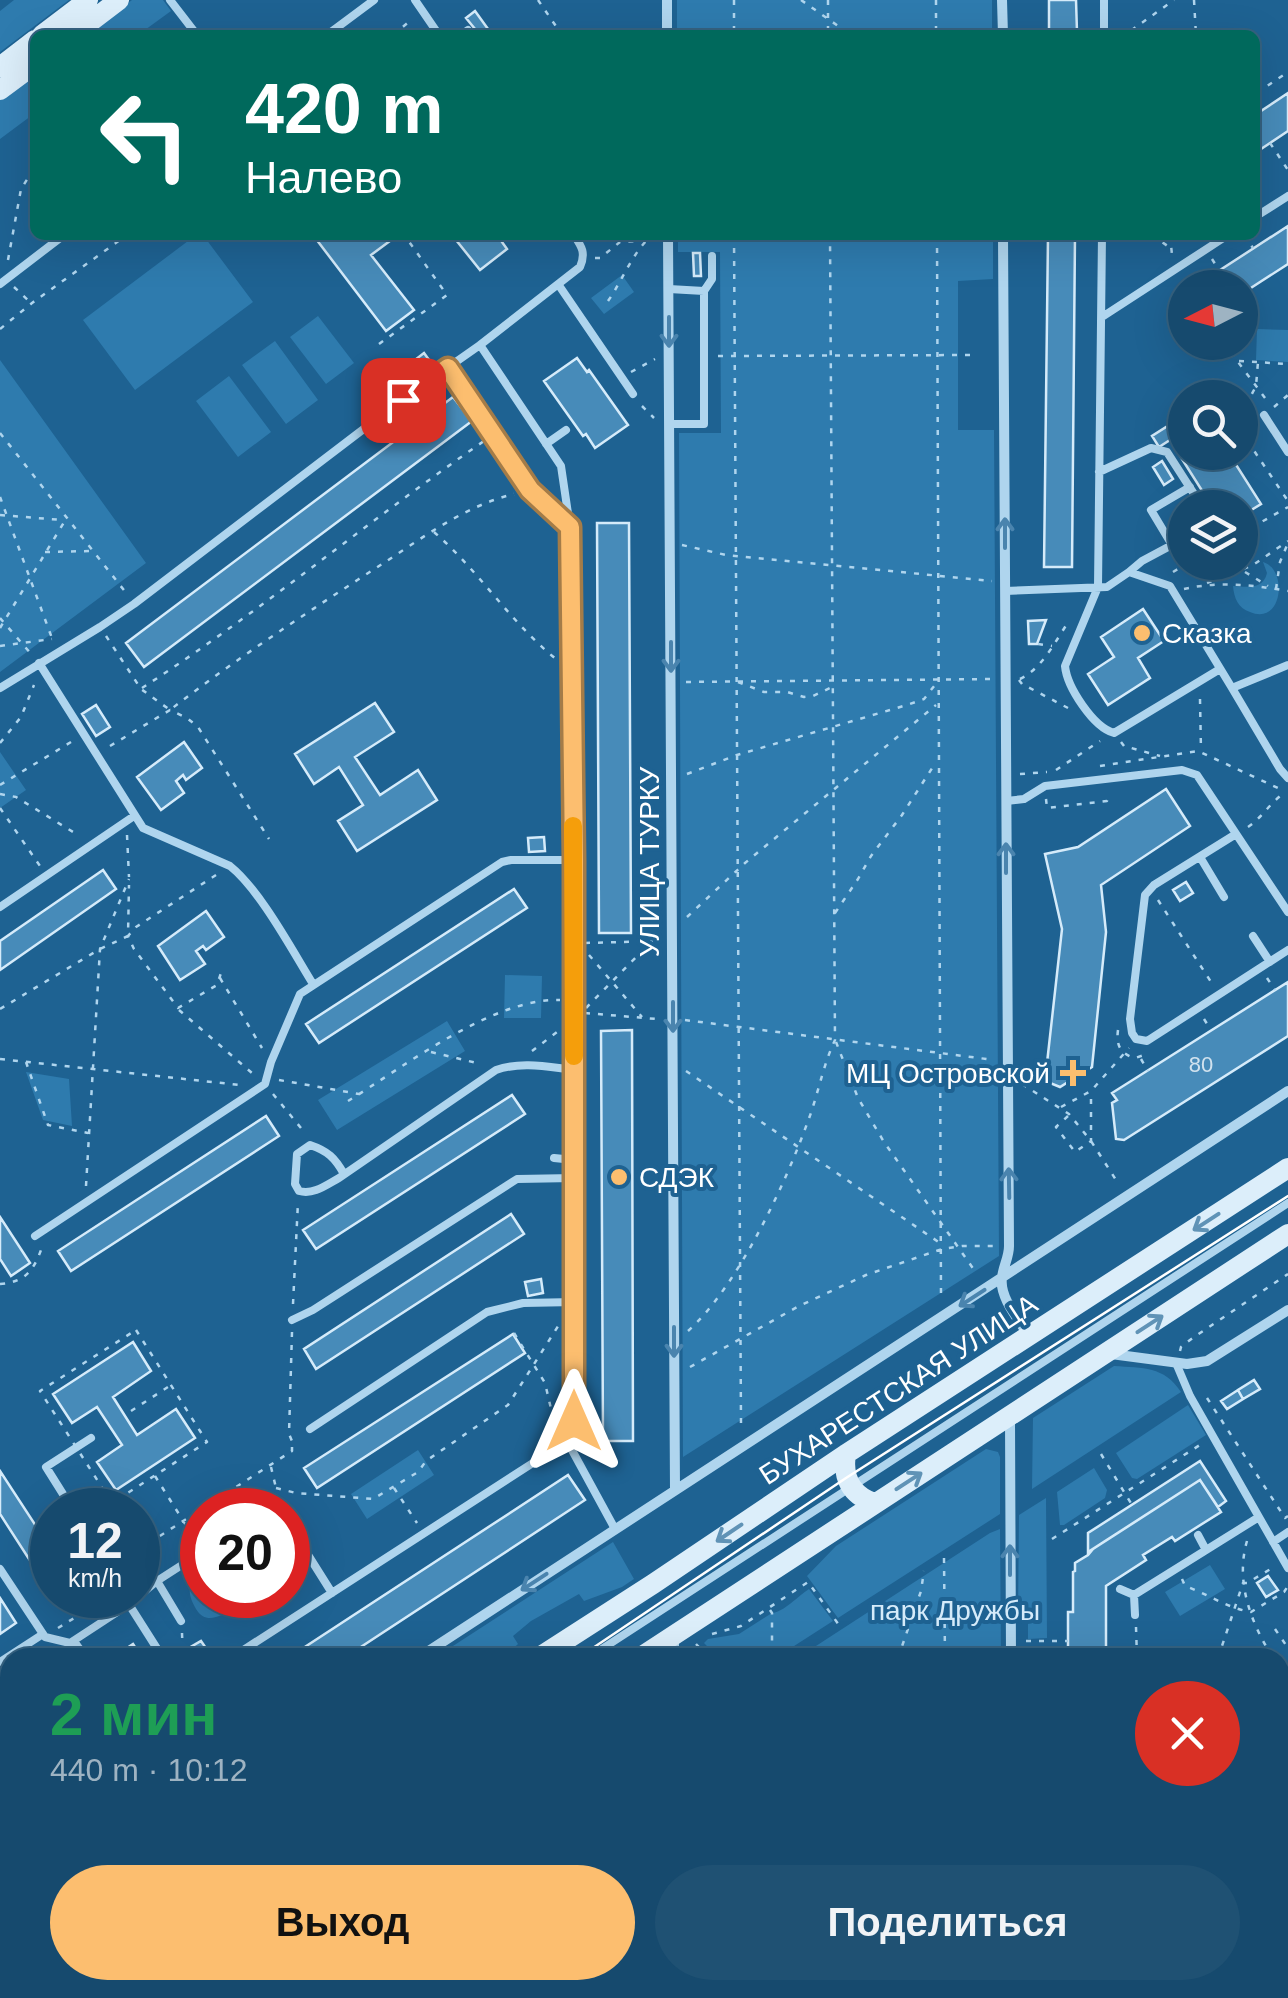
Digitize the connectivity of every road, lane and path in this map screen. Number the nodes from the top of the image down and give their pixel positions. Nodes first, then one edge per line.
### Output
1 (88, 0) edge
2 (119, 0) edge
3 (170, 0) edge
4 (374, 0) edge
5 (415, 0) edge
6 (538, 0) edge
7 (667, 0) edge
8 (734, 0) edge
9 (801, 0) edge
10 (828, 0) edge
11 (933, 0) edge
12 (1002, 0) edge
13 (1104, 0) edge
14 (1174, 0) edge
15 (1194, 0) edge
16 (422, 10) junction
17 (828, 19) junction
18 (49, 30) edge
19 (80, 30) edge
20 (193, 30) edge
21 (334, 30) edge
22 (399, 30) edge
23 (436, 30) edge
24 (559, 30) edge
25 (668, 30) edge
26 (734, 30) edge
27 (828, 30) edge
28 (844, 30) edge
29 (936, 30) edge
30 (1002, 30) edge
31 (1104, 30) edge
32 (1132, 30) edge
33 (1196, 30) edge
34 (30, 44) edge
35 (0, 66) edge
36 (30, 68) edge
37 (1288, 72) edge
38 (1260, 87) edge
39 (0, 90) edge
40 (1270, 143) dead end
41 (1288, 170) edge
42 (30, 175) edge
43 (1288, 196) edge
44 (1260, 214) edge
45 (58, 240) edge
46 (120, 240) edge
47 (408, 240) edge
48 (577, 240) edge
49 (647, 240) junction
50 (654, 240) dead end
51 (668, 240) edge
52 (734, 240) edge
53 (830, 240) edge
54 (937, 240) edge
55 (1003, 240) edge
56 (1102, 240) edge
57 (1159, 240) edge
58 (1220, 240) edge
59 (1247, 240) edge
60 (1170, 248) dead end
61 (1253, 248) dead end
62 (712, 256) dead end
63 (584, 258) junction
64 (3, 282) edge
65 (558, 284) junction
66 (669, 289) junction
67 (704, 291) junction
68 (608, 301) dead end
69 (1101, 318) junction
70 (0, 329) edge
71 (378, 344) dead end
72 (480, 344) junction
73 (972, 355) dead end
74 (704, 356) junction
75 (734, 356) junction
76 (831, 356) junction
77 (938, 356) junction
78 (654, 359) dead end
79 (1237, 361) joint
80 (1258, 362) junction
81 (1288, 364) edge
82 (448, 368) junction
83 (621, 377) junction
84 (1251, 380) edge
85 (1256, 380) edge
86 (1258, 389) edge
87 (632, 394) joint
88 (1288, 394) edge
89 (1270, 404) dead end
90 (1264, 416) joint
91 (655, 419) dead end
92 (670, 424) junction
93 (566, 430) dead end
94 (0, 433) edge
95 (492, 434) junction
96 (546, 444) junction
97 (1288, 452) edge
98 (1258, 456) edge
99 (1098, 472) junction
100 (1190, 487) junction
101 (530, 490) junction
102 (1185, 490) edge
103 (1192, 490) edge
104 (0, 496) edge
105 (1287, 499) edge
106 (1168, 500) edge
107 (1288, 508) edge
108 (1280, 512) junction
109 (0, 516) edge
110 (7, 516) junction
111 (65, 519) junction
112 (1258, 524) edge
113 (570, 527) junction
114 (433, 531) junction
115 (1168, 539) edge
116 (1288, 542) edge
117 (670, 543) junction
118 (1168, 547) edge
119 (93, 551) junction
120 (44, 552) junction
121 (735, 556) junction
122 (1258, 562) edge
123 (831, 566) junction
124 (1130, 572) junction
125 (1168, 574) edge
126 (30, 576) junction
127 (939, 576) junction
128 (1258, 579) edge
129 (1158, 580) junction
130 (1214, 580) edge
131 (1200, 585) junction
132 (1005, 586) junction
133 (1098, 588) junction
134 (1276, 589) junction
135 (1173, 591) junction
136 (1288, 591) edge
137 (134, 604) junction
138 (2, 620) edge
139 (1070, 620) dead end
140 (100, 627) junction
141 (0, 628) edge
142 (52, 639) junction
143 (21, 643) junction
144 (1038, 644) dead end
145 (0, 646) edge
146 (1052, 646) junction
147 (57, 652) junction
148 (39, 663) junction
149 (1288, 665) edge
150 (572, 668) junction
151 (1220, 670) junction
152 (995, 679) dead end
153 (1018, 679) dead end
154 (832, 680) junction
155 (939, 680) junction
156 (736, 681) junction
157 (679, 682) dead end
158 (1022, 684) dead end
159 (0, 688) edge
160 (832, 688) junction
161 (1232, 688) junction
162 (141, 689) junction
163 (1200, 698) dead end
164 (938, 704) junction
165 (1068, 708) dead end
166 (170, 710) junction
167 (832, 727) junction
168 (83, 735) junction
169 (1100, 741) dead end
170 (1120, 741) dead end
171 (0, 743) edge
172 (1200, 752) dead end
173 (96, 755) junction
174 (737, 755) junction
175 (1161, 756) dead end
176 (938, 760) junction
177 (1047, 777) dead end
178 (1288, 778) edge
179 (672, 780) junction
180 (0, 785) edge
181 (832, 792) junction
182 (1285, 792) dead end
183 (0, 794) edge
184 (1006, 801) junction
185 (0, 808) edge
186 (130, 818) junction
187 (1239, 833) junction
188 (269, 839) dead end
189 (92, 844) junction
190 (1200, 857) junction
191 (574, 860) junction
192 (230, 866) junction
193 (738, 869) junction
194 (46, 875) junction
195 (130, 879) junction
196 (1152, 891) dead end
197 (1224, 897) dead end
198 (0, 907) edge
199 (1288, 912) edge
200 (834, 914) junction
201 (672, 930) junction
202 (128, 936) junction
203 (1253, 936) dead end
204 (652, 941) junction
205 (576, 944) junction
206 (100, 949) junction
207 (1288, 950) edge
208 (1270, 962) junction
209 (222, 970) dead end
210 (1266, 976) dead end
211 (220, 977) junction
212 (612, 982) junction
213 (313, 984) junction
214 (1215, 988) dead end
215 (1275, 990) dead end
216 (574, 1000) junction
217 (0, 1009) edge
218 (643, 1018) junction
219 (672, 1018) junction
220 (1203, 1018) dead end
221 (574, 1020) junction
222 (738, 1027) junction
223 (1212, 1030) dead end
224 (1136, 1039) junction
225 (835, 1040) junction
226 (428, 1051) junction
227 (940, 1053) junction
228 (1140, 1058) dead end
229 (0, 1059) edge
230 (26, 1062) junction
231 (271, 1062) junction
232 (673, 1062) junction
233 (1007, 1062) junction
234 (519, 1065) junction
235 (93, 1070) junction
236 (496, 1070) junction
237 (574, 1070) junction
238 (1148, 1071) dead end
239 (1020, 1083) dead end
240 (265, 1084) junction
241 (1091, 1091) junction
242 (1288, 1091) edge
243 (348, 1101) dead end
244 (1060, 1107) junction
245 (740, 1108) junction
246 (1069, 1114) junction
247 (89, 1133) junction
248 (1092, 1141) junction
249 (307, 1146) junction
250 (798, 1147) junction
251 (554, 1158) dead end
252 (574, 1160) junction
253 (344, 1174) junction
254 (1285, 1174) edge
255 (574, 1178) junction
256 (1116, 1180) dead end
257 (85, 1202) junction
258 (1288, 1203) edge
259 (941, 1225) junction
260 (44, 1229) junction
261 (1288, 1234) edge
262 (34, 1236) dead end
263 (941, 1246) junction
264 (956, 1246) junction
265 (1010, 1246) junction
266 (740, 1261) junction
267 (977, 1274) dead end
268 (1288, 1274) edge
269 (1001, 1279) junction
270 (0, 1284) edge
271 (941, 1298) dead end
272 (575, 1302) junction
273 (1288, 1310) edge
274 (292, 1320) dead end
275 (560, 1322) dead end
276 (514, 1332) dead end
277 (1030, 1337) junction
278 (740, 1338) junction
279 (674, 1343) junction
280 (1105, 1354) junction
281 (1178, 1357) junction
282 (534, 1363) junction
283 (674, 1376) junction
284 (171, 1385) junction
285 (1201, 1388) dead end
286 (131, 1411) dead end
287 (1010, 1416) junction
288 (741, 1424) dead end
289 (310, 1428) dead end
290 (1214, 1437) junction
291 (90, 1438) dead end
292 (566, 1439) junction
293 (292, 1441) dead end
294 (76, 1447) junction
295 (846, 1454) junction
296 (1101, 1454) dead end
297 (270, 1464) junction
298 (155, 1476) junction
299 (393, 1487) junction
300 (850, 1487) junction
301 (59, 1488) edge
302 (233, 1488) edge
303 (675, 1490) junction
304 (1124, 1493) junction
305 (874, 1504) junction
306 (1132, 1505) dead end
307 (180, 1515) edge
308 (1288, 1516) edge
309 (1259, 1517) junction
310 (416, 1521) dead end
311 (615, 1529) junction
312 (1288, 1532) edge
313 (1198, 1536) dead end
314 (1052, 1538) dead end
315 (1272, 1542) junction
316 (1206, 1550) junction
317 (310, 1558) edge
318 (944, 1558) dead end
319 (1286, 1565) edge
320 (1176, 1568) junction
321 (0, 1569) edge
322 (924, 1571) dead end
323 (1243, 1583) junction
324 (160, 1584) edge
325 (1288, 1586) edge
326 (1120, 1588) dead end
327 (332, 1592) junction
328 (1284, 1592) junction
329 (1134, 1595) junction
330 (1288, 1598) edge
331 (768, 1608) junction
332 (1235, 1610) junction
333 (1251, 1612) junction
334 (1135, 1615) joint
335 (75, 1618) edge
336 (108, 1618) edge
337 (137, 1618) edge
338 (181, 1621) joint
339 (839, 1625) dead end
340 (1275, 1628) dead end
341 (42, 1634) junction
342 (708, 1635) dead end
343 (683, 1638) junction
344 (74, 1641) junction
345 (1068, 1641) dead end
346 (1026, 1642) dead end
347 (21, 1648) edge
348 (79, 1648) edge
349 (156, 1648) edge
350 (182, 1648) edge
351 (246, 1648) edge
352 (433, 1648) edge
353 (554, 1648) edge
354 (603, 1648) edge
355 (661, 1648) edge
356 (678, 1648) edge
357 (696, 1648) edge
358 (772, 1648) edge
359 (901, 1648) edge
360 (944, 1648) edge
361 (1011, 1648) edge
362 (1137, 1648) edge
363 (1222, 1648) edge
364 (1267, 1648) edge
365 (1288, 1648) edge

1 - 18 main road
2 - 19 main road
3 - 20 lane
4 - 21 lane
5 - 16 lane
6 - 24 path
7 - 25 street
8 - 26 path
9 - 17 path
10 - 17 path
11 - 29 path
12 - 30 street
13 - 31 lane
14 - 32 path
15 - 33 path
16 - 22 path
16 - 23 lane
17 - 27 path
17 - 28 path
34 - 35 main road
36 - 39 main road
37 - 38 path
40 - 41 path
42 - 64 path
43 - 44 lane
45 - 64 lane
46 - 70 path
47 - 71 path
48 - 63 lane
49 - 50 path
49 - 63 path
49 - 68 path
51 - 66 street, УЛИЦА ТУРКУ
52 - 75 path
53 - 76 path
54 - 77 path
132 -> 55 street
56 - 69 lane
57 - 60 path
58 - 69 lane
59 - 61 path
62 - 67 lane
63 - 65 lane
65 - 72 lane
65 - 83 lane
66 - 67 lane
66 -> 92 street, УЛИЦА ТУРКУ
67 - 74 lane
69 - 99 lane
72 - 82 lane
72 - 96 lane
73 - 77 path
74 - 75 path
74 - 92 lane
75 - 76 path
75 - 121 path
76 - 77 path
76 - 123 path
77 - 127 path
78 - 83 path
79 - 80 path
79 - 84 path
80 - 81 path
80 - 85 path
82 - 95 lane
82 - 137 lane
83 - 87 lane
86 - 89 path
87 - 91 path
88 - 90 path
90 - 97 lane
92 - 117 street, УЛИЦА ТУРКУ
93 - 96 lane
94 - 111 path
95 - 101 lane
95 - 162 path
96 - 113 lane
98 - 105 path
99 - 100 lane
99 - 133 lane
100 - 102 lane
100 - 103 lane
101 - 113 lane
101 - 114 path
104 - 110 path
105 - 108 path
106 - 115 lane
107 - 108 path
108 - 112 path
109 - 110 path
110 - 111 path
110 - 126 path
111 - 119 path
111 - 120 path
113 - 150 lane
114 - 150 path
114 - 166 path
116 - 122 path
116 - 134 path
117 - 121 path
117 -> 179 street, УЛИЦА ТУРКУ
118 - 124 lane
119 - 120 path
119 - 137 path
120 - 126 path
121 - 123 path
121 - 156 path
123 - 127 path
123 - 154 path
124 - 129 lane
124 - 133 lane
125 - 129 path
126 - 138 path
126 - 142 path
127 - 132 path
127 - 155 path
128 - 134 path
129 - 135 lane
130 - 131 path
131 - 134 path
131 - 135 path
132 - 133 lane
132 - 184 street
133 - 151 lane
134 - 136 path
135 - 151 lane
137 - 140 lane
138 - 141 path
138 - 143 path
139 - 146 path
140 - 147 lane
140 - 162 path
142 - 143 path
142 - 147 path
143 - 145 path
143 - 148 path
144 - 146 path
146 - 153 path
147 - 148 lane
148 - 159 lane
148 - 168 lane
148 - 171 path
149 - 161 lane
150 - 191 lane
151 - 161 lane
152 - 155 path
154 - 155 path
154 - 156 path
154 - 160 path
155 - 164 path
155 - 167 path
156 - 157 path
156 - 160 path
156 - 174 path
158 - 165 path
160 - 167 path
161 - 178 lane
162 - 166 path
163 - 172 path
164 - 176 path
164 - 181 path
166 - 173 path
166 - 188 path
167 - 174 path
167 - 181 path
168 - 173 lane
168 - 180 path
169 - 177 path
170 - 175 path
173 - 186 lane
174 - 179 path
174 - 193 path
176 - 200 path
176 - 227 path
179 - 201 street, УЛИЦА ТУРКУ
181 - 193 path
181 - 200 path
182 - 187 path
183 - 189 path
184 - 187 lane
233 -> 184 street
185 - 194 path
186 - 189 lane
186 - 192 lane
186 - 195 path
187 - 190 lane
187 - 199 lane
189 - 194 lane
190 - 197 lane
190 - 224 lane
191 - 205 lane
191 - 213 lane
192 - 202 path
192 - 213 lane
193 - 201 path
193 - 222 path
194 - 198 lane
195 - 202 path
195 - 206 path
196 - 214 path
200 - 225 path
201 - 204 path
201 -> 219 street, УЛИЦА ТУРКУ
202 - 206 path
202 - 211 path
203 - 208 lane
204 - 205 path
204 - 212 path
205 - 212 path
205 - 216 lane
206 - 217 path
206 - 235 path
207 - 208 lane
208 - 224 lane
209 - 211 path
210 - 215 path
211 - 231 path
212 - 218 path
212 - 218 path
213 - 231 lane
216 - 221 lane
216 - 226 path
218 - 219 path
219 - 222 path
219 - 232 street, УЛИЦА ТУРКУ
220 - 223 path
221 - 234 path
221 - 237 lane
222 - 225 path
222 - 245 path
224 - 241 path
225 - 227 path
225 - 250 path
225 - 259 path
226 - 236 path
226 - 243 path
227 - 233 path
227 - 259 path
228 - 238 path
229 - 230 path
230 - 235 path
230 - 247 path
231 - 240 lane
232 - 245 path
232 -> 279 street, УЛИЦА ТУРКУ
265 -> 233 street
234 - 236 lane
234 - 237 lane
235 - 240 path
235 - 247 path
236 - 253 lane
237 - 252 lane
239 - 244 path
240 - 249 path
240 - 257 lane
241 - 244 path
241 - 248 path
242 - 269 street
244 - 246 path
245 - 250 path
245 - 266 path
246 - 248 path
246 - 248 path
247 - 257 path
248 - 256 path
249 - 253 lane
249 - 253 lane
250 - 263 path
250 - 266 path
251 - 252 lane
252 - 255 lane
254 -> 277 main road, БУХАРЕСТСКАЯ УЛИЦА
255 - 272 lane
255 - 274 lane
257 - 260 lane
258 - 300 lane
259 - 263 path
259 - 264 path
260 - 262 lane
260 - 270 path
280 -> 261 main road
263 - 264 path
263 - 271 path
263 - 278 path
264 - 265 path
264 - 267 path
265 - 269 street
266 - 278 path
266 - 279 path
268 - 281 path
269 - 277 street
269 -> 303 street
272 - 289 lane
272 - 292 lane
273 - 281 street
275 - 282 path
276 - 282 path
277 - 295 main road, БУХАРЕСТСКАЯ УЛИЦА
278 - 283 path
278 - 288 path
279 - 283 street, УЛИЦА ТУРКУ
280 - 281 street
280 - 287 main road
281 - 290 lane
282 - 292 path
282 - 299 path
283 - 303 street, УЛИЦА ТУРКУ
284 - 286 path
284 - 294 path
284 - 298 path
285 - 308 path
305 -> 287 main road
361 -> 287 street
290 - 304 path
290 - 309 lane
291 - 294 lane
292 - 311 lane
292 - 327 lane
293 - 297 path
294 - 298 path
294 - 301 lane
295 - 300 main road
295 -> 353 main road, БУХАРЕСТСКАЯ УЛИЦА
296 - 304 path
297 - 299 path
297 - 302 path
298 - 307 path
299 - 310 path
300 - 305 main road
300 - 354 lane
303 - 311 street
304 - 306 path
304 - 314 path
305 - 343 main road
309 - 315 lane
309 - 316 lane
309 - 323 path
311 -> 352 street
312 - 315 lane
313 - 316 lane
315 - 319 lane
316 - 320 lane
317 - 327 lane
318 - 360 path
319 - 323 path
320 - 329 lane
320 - 332 path
321 - 341 lane
322 - 359 path
323 - 332 path
323 - 333 path
324 - 338 lane
325 - 328 path
326 - 329 lane
327 - 351 lane
328 - 330 path
328 - 333 path
329 - 334 lane
331 - 339 path
331 - 342 path
331 - 358 path
332 - 333 path
332 - 363 path
333 - 364 path
334 - 362 path
335 - 341 path
336 - 344 lane
337 - 349 lane
338 - 350 path
340 - 365 path
341 - 344 lane
341 - 347 lane
343 - 355 main road
343 - 356 street
343 - 357 path
344 - 348 lane
345 - 346 path

